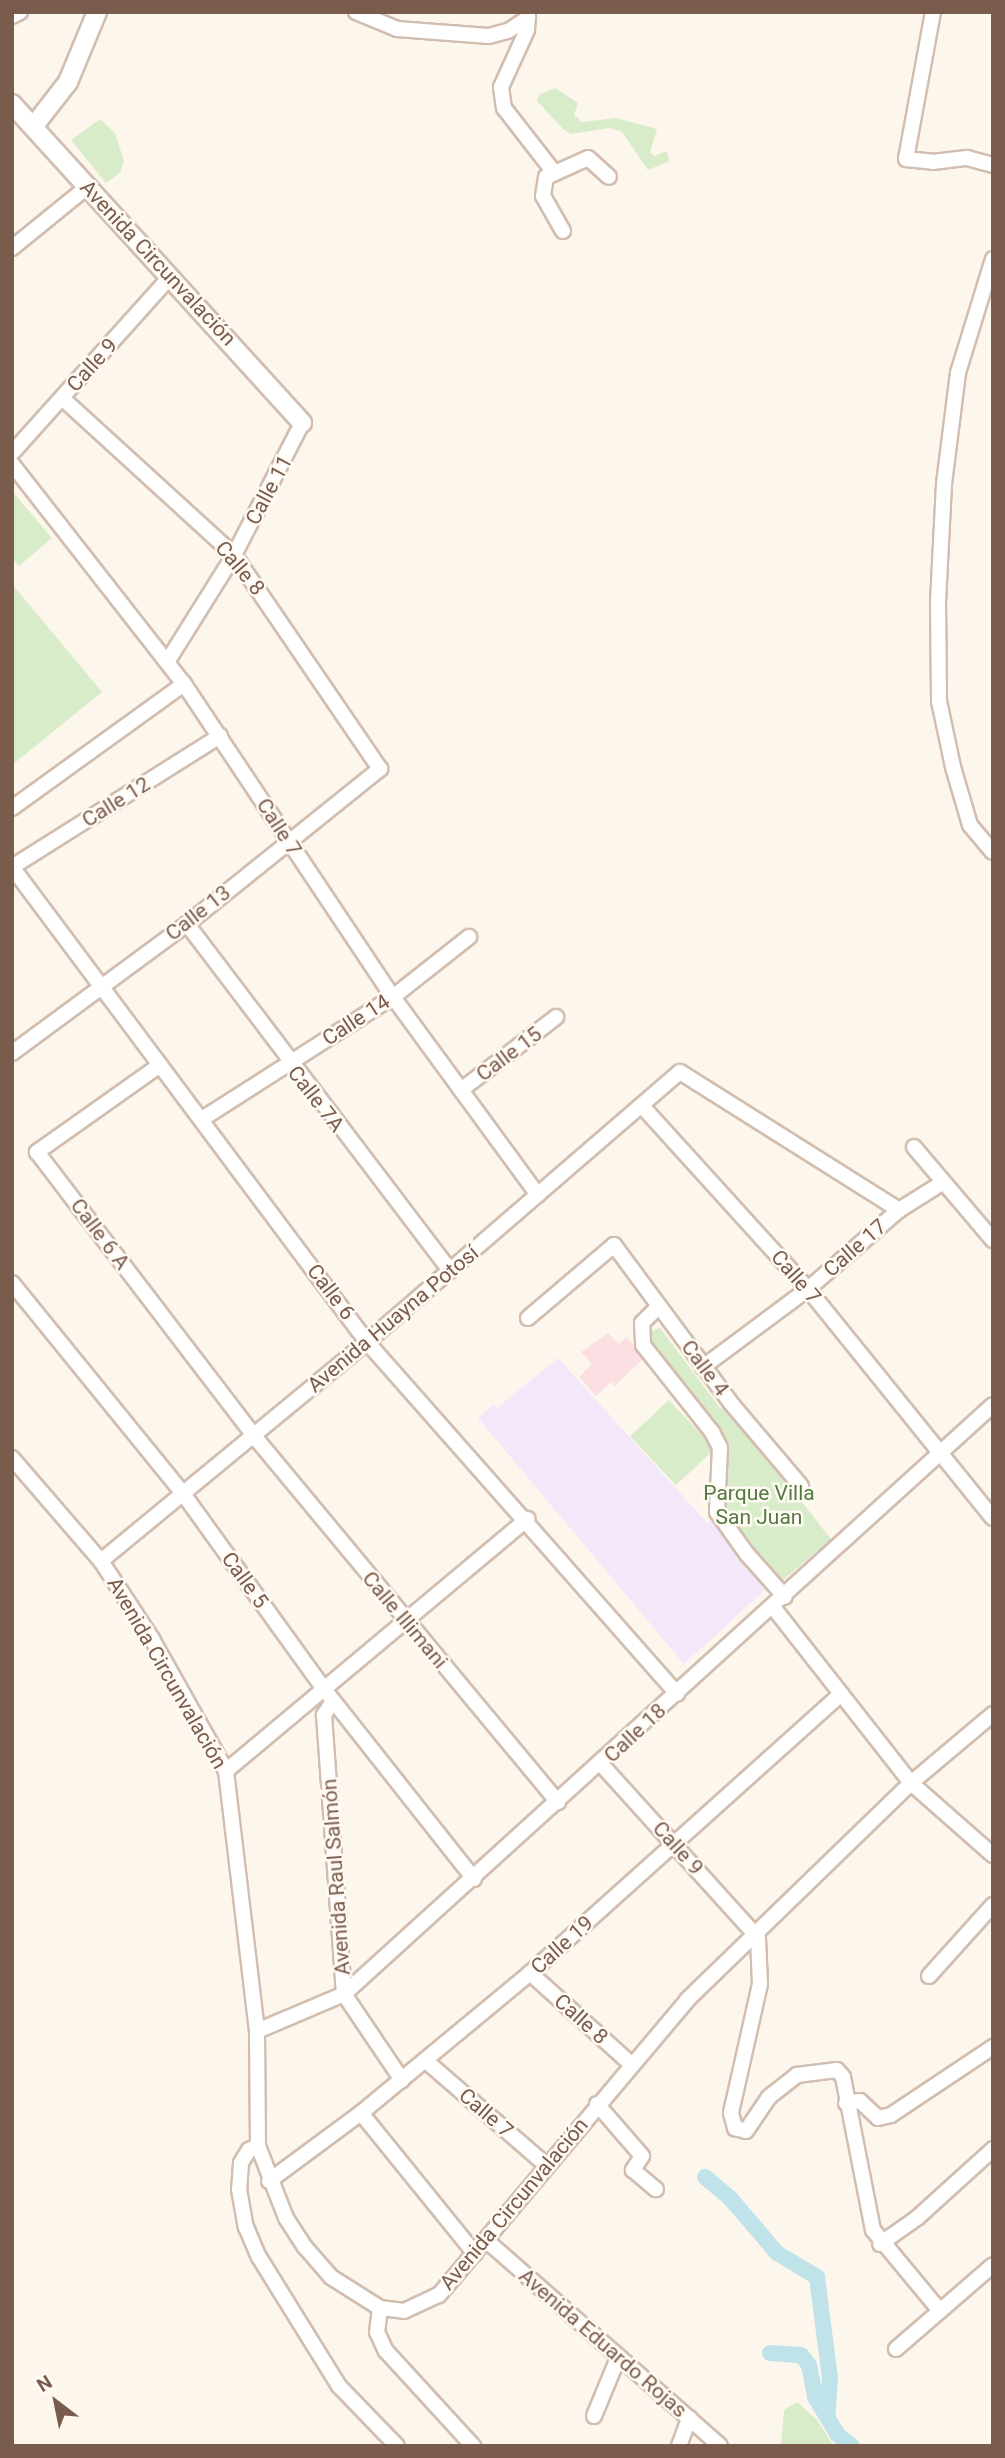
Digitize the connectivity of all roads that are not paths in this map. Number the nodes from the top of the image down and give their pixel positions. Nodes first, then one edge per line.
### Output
1 (20, 12) edge
2 (97, 12) edge
3 (356, 12) edge
4 (933, 12) edge
5 (528, 15) edge
6 (12, 16) edge
7 (12, 104) edge
8 (33, 127) junction
9 (993, 165) edge
10 (553, 171) junction
11 (609, 177) dead end
12 (87, 187) junction
13 (563, 231) dead end
14 (12, 248) edge
15 (993, 259) edge
16 (171, 276) junction
17 (62, 398) junction
18 (302, 423) joint
19 (12, 453) edge
20 (12, 464) edge
21 (234, 555) junction
22 (167, 662) junction
23 (184, 684) junction
24 (220, 736) junction
25 (380, 769) joint
26 (12, 808) edge
27 (288, 841) junction
28 (993, 852) edge
29 (12, 867) edge
30 (187, 924) junction
31 (469, 937) dead end
32 (100, 985) junction
33 (393, 997) junction
34 (556, 1017) dead end
35 (12, 1053) edge
36 (289, 1063) junction
37 (160, 1065) junction
38 (461, 1090) junction
39 (642, 1106) junction
40 (202, 1119) junction
41 (914, 1147) dead end
42 (942, 1183) junction
43 (538, 1195) junction
44 (899, 1210) junction
45 (993, 1240) edge
46 (450, 1271) junction
47 (12, 1283) edge
48 (808, 1289) junction
49 (659, 1306) junction
50 (528, 1318) dead end
51 (368, 1342) junction
52 (703, 1367) junction
53 (993, 1405) edge
54 (254, 1436) junction
55 (941, 1454) junction
56 (12, 1458) edge
57 (801, 1486) dead end
58 (184, 1495) junction
59 (993, 1518) edge
60 (527, 1519) junction
61 (101, 1561) junction
62 (779, 1602) junction
63 (405, 1621) junction
64 (677, 1694) junction
65 (841, 1694) junction
66 (328, 1695) junction
67 (993, 1714) edge
68 (601, 1764) junction
69 (226, 1771) junction
70 (911, 1783) junction
71 (558, 1802) junction
72 (673, 1843) junction
73 (993, 1855) edge
74 (474, 1879) junction
75 (993, 1905) edge
76 (754, 1933) junction
77 (530, 1973) junction
78 (929, 1976) dead end
79 (344, 1994) junction
80 (257, 2031) junction
81 (993, 2047) edge
82 (426, 2061) junction
83 (631, 2064) junction
84 (402, 2080) junction
85 (846, 2103) junction
86 (597, 2104) junction
87 (361, 2113) junction
88 (258, 2147) junction
89 (993, 2149) edge
90 (546, 2165) junction
91 (270, 2180) junction
92 (656, 2189) dead end
93 (487, 2241) junction
94 (880, 2244) junction
95 (475, 2254) junction
96 (993, 2265) edge
97 (380, 2308) junction
98 (940, 2311) junction
99 (896, 2349) dead end
100 (618, 2358) junction
101 (594, 2416) dead end
102 (690, 2418) junction
103 (397, 2446) edge
104 (473, 2446) edge
105 (679, 2446) edge
106 (720, 2446) edge

1 - 6 street
2 - 8 street
3 - 5 street
4 - 9 street
5 - 10 street
7 - 8 street, Avenida Circunvalación
8 - 12 street, Avenida Circunvalación
10 - 11 street
10 - 13 street
12 - 14 street
12 - 16 street, Avenida Circunvalación
15 - 28 street
16 - 17 street, Calle 9
16 - 18 street, Avenida Circunvalación
17 - 19 street, Calle 9
17 - 21 street, Calle 8
18 - 21 street, Calle 11
20 - 22 street, Calle 7
21 - 22 street, Calle 11
21 - 25 street, Calle 8
22 - 23 street, Calle 7
23 - 24 street, Calle 7
23 - 26 street
24 - 27 street, Calle 7
24 - 29 street, Calle 12
25 - 27 street, Calle 13
27 - 30 street, Calle 13
27 - 33 street, Calle 7
29 - 32 street, Calle 6
30 - 32 street, Calle 13
30 - 36 street, Calle 7A
31 - 33 street, Calle 14
32 - 35 street, Calle 13
32 - 37 street, Calle 6
33 - 36 street, Calle 14
33 - 38 street, Calle 7
34 - 38 street, Calle 15
36 - 40 street, Calle 14
36 - 46 street, Calle 7A
37 - 40 street, Calle 6
37 - 54 street, Calle 6 A
38 - 43 street, Calle 7
39 - 43 street, Avenida Huayna Potosí
39 - 44 street, Avenida Huayna Potosí
39 - 48 street, Calle 7
40 - 51 street, Calle 6
41 - 42 street
42 - 44 street, Calle 17
42 - 45 street
43 - 46 street, Avenida Huayna Potosí
44 - 48 street, Calle 17
46 - 51 street, Avenida Huayna Potosí
47 - 58 street, Calle 5
48 - 52 street, Calle 17
48 - 55 street, Calle 7
49 - 50 street, Calle 4
49 - 52 street, Calle 4
49 - 62 street
51 - 54 street, Avenida Huayna Potosí
51 - 60 street, Calle 6
52 - 57 street, Calle 4
53 - 55 street, Calle 18
54 - 58 street, Avenida Huayna Potosí
54 - 63 street, Calle Illimani
55 - 59 street
55 - 62 street, Calle 18
56 - 61 street, Avenida Circunvalación
58 - 61 street, Avenida Huayna Potosí
58 - 66 street, Calle 5
60 - 63 street
60 - 64 street, Calle 6
61 - 69 street, Avenida Circunvalación
62 - 64 street, Calle 18
62 - 65 street
63 - 66 street
63 - 71 street, Calle Illimani
64 - 68 street, Calle 18
65 - 70 street
65 - 72 street, Calle 19
66 - 69 street
66 - 74 street, Calle 5
66 - 79 street, Avenida Raul Salmón
67 - 70 street, Avenida Circunvalación
68 - 71 street, Calle 18
68 - 72 street, Calle 9
69 - 80 street, Avenida Circunvalación
70 - 73 street
70 - 76 street, Avenida Circunvalación
71 - 74 street, Calle 18
72 - 76 street, Calle 9
72 - 77 street, Calle 19
74 - 79 street, Calle 18
75 - 78 street
76 - 83 street, Avenida Circunvalación
76 - 85 street
77 - 82 street, Calle 19
77 - 83 street, Calle 8
79 - 80 street, Calle 18
79 - 84 street, Avenida Raul Salmón
80 - 88 street, Avenida Circunvalación
81 - 85 street
82 - 84 street, Calle 19
82 - 90 street, Calle 7
83 - 86 street, Avenida Circunvalación
84 - 87 street, Calle 19
85 - 94 street
86 - 90 street, Avenida Circunvalación
86 - 92 street
87 - 91 street, Calle 19
87 - 95 street
88 - 91 street, Avenida Circunvalación
88 - 103 street
89 - 94 street
90 - 93 street, Avenida Circunvalación
91 - 97 street, Avenida Circunvalación
93 - 95 street, Avenida Circunvalación
93 - 100 street, Avenida Eduardo Rojas
94 - 98 street
95 - 97 street, Avenida Circunvalación
96 - 98 street
97 - 104 street
98 - 99 street
100 - 101 street
100 - 102 street, Avenida Eduardo Rojas
102 - 105 street
102 - 106 street, Avenida Eduardo Rojas

